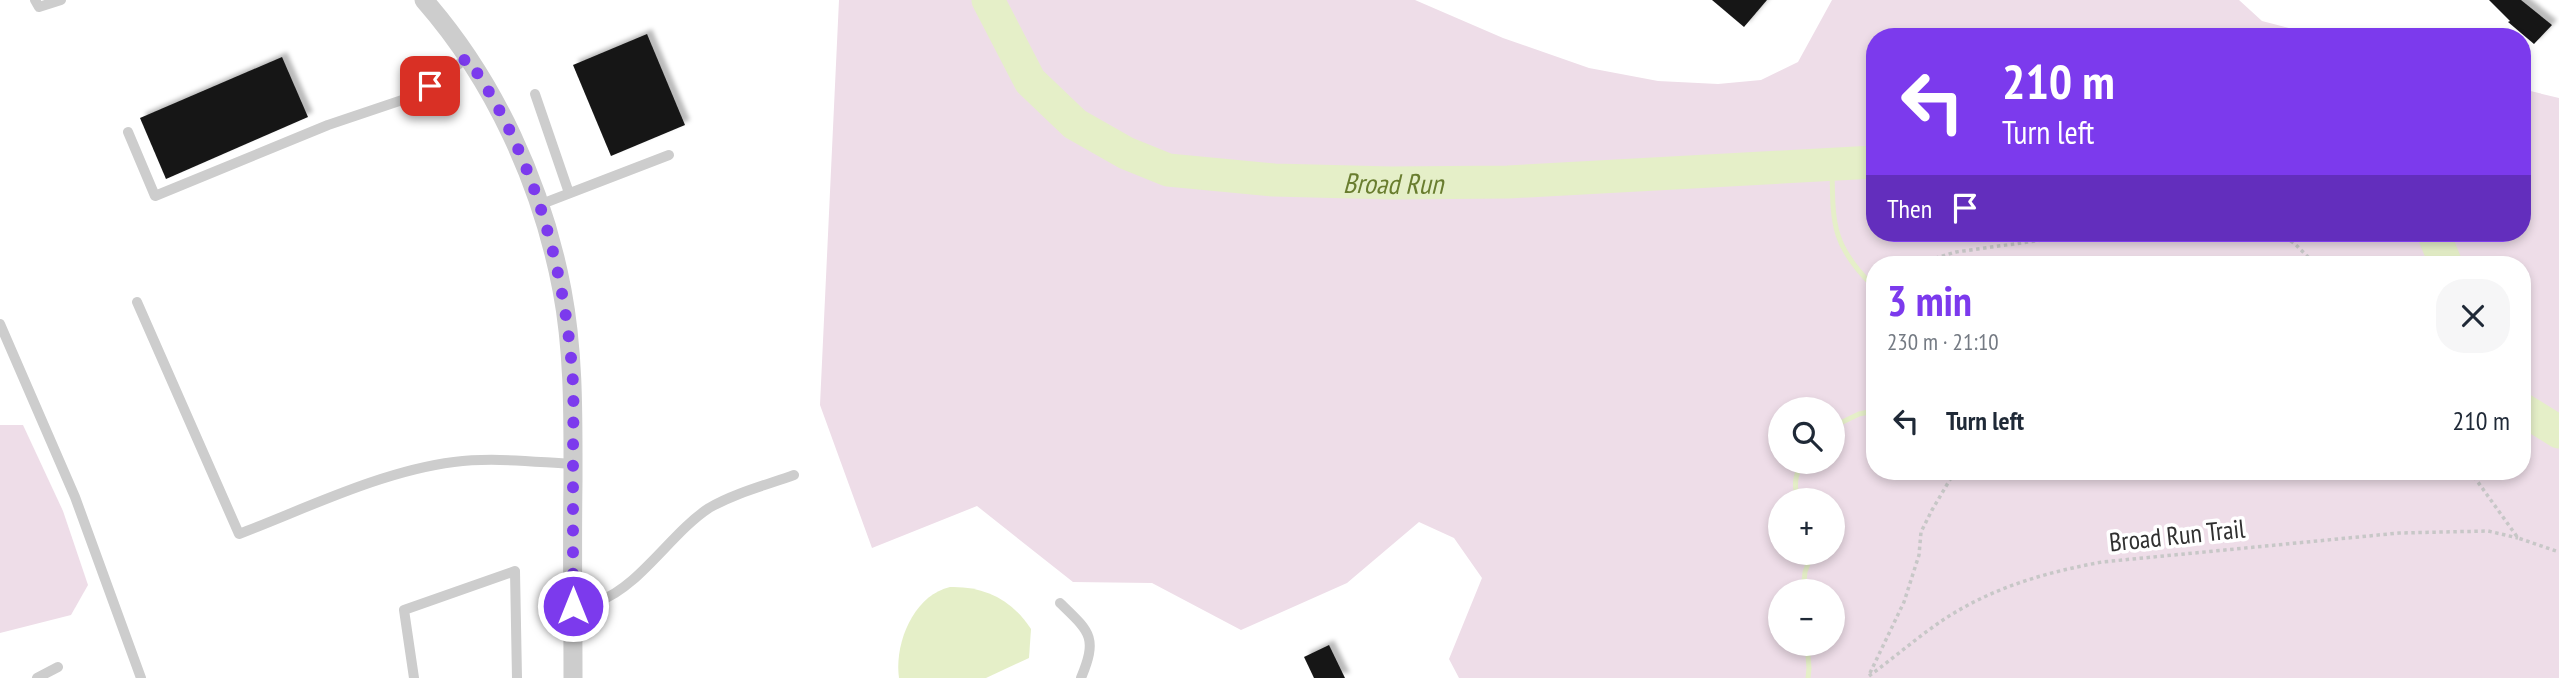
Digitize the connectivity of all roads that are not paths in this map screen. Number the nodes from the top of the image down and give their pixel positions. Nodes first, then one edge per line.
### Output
1 (35, 0) edge
2 (61, 0) edge
3 (424, 0) edge
4 (467, 58) junction
5 (535, 94) dead end
6 (128, 132) dead end
7 (669, 155) dead end
8 (569, 193) junction
9 (539, 205) junction
10 (137, 302) dead end
11 (0, 324) edge
12 (573, 464) junction
13 (794, 475) dead end
14 (1060, 603) dead end
15 (573, 606) junction
16 (58, 667) dead end
17 (37, 678) edge
18 (141, 678) edge
19 (414, 678) edge
20 (517, 678) edge
21 (573, 678) edge
22 (1082, 678) edge

1 - 2 lane
3 - 4 street
4 - 6 lane
4 - 9 street
5 - 8 lane
7 - 8 lane
8 - 9 lane
9 - 12 street
10 - 12 lane
11 - 18 lane
12 - 15 street
13 - 15 lane
14 - 22 lane
15 - 21 street
16 - 17 lane
19 - 20 lane

